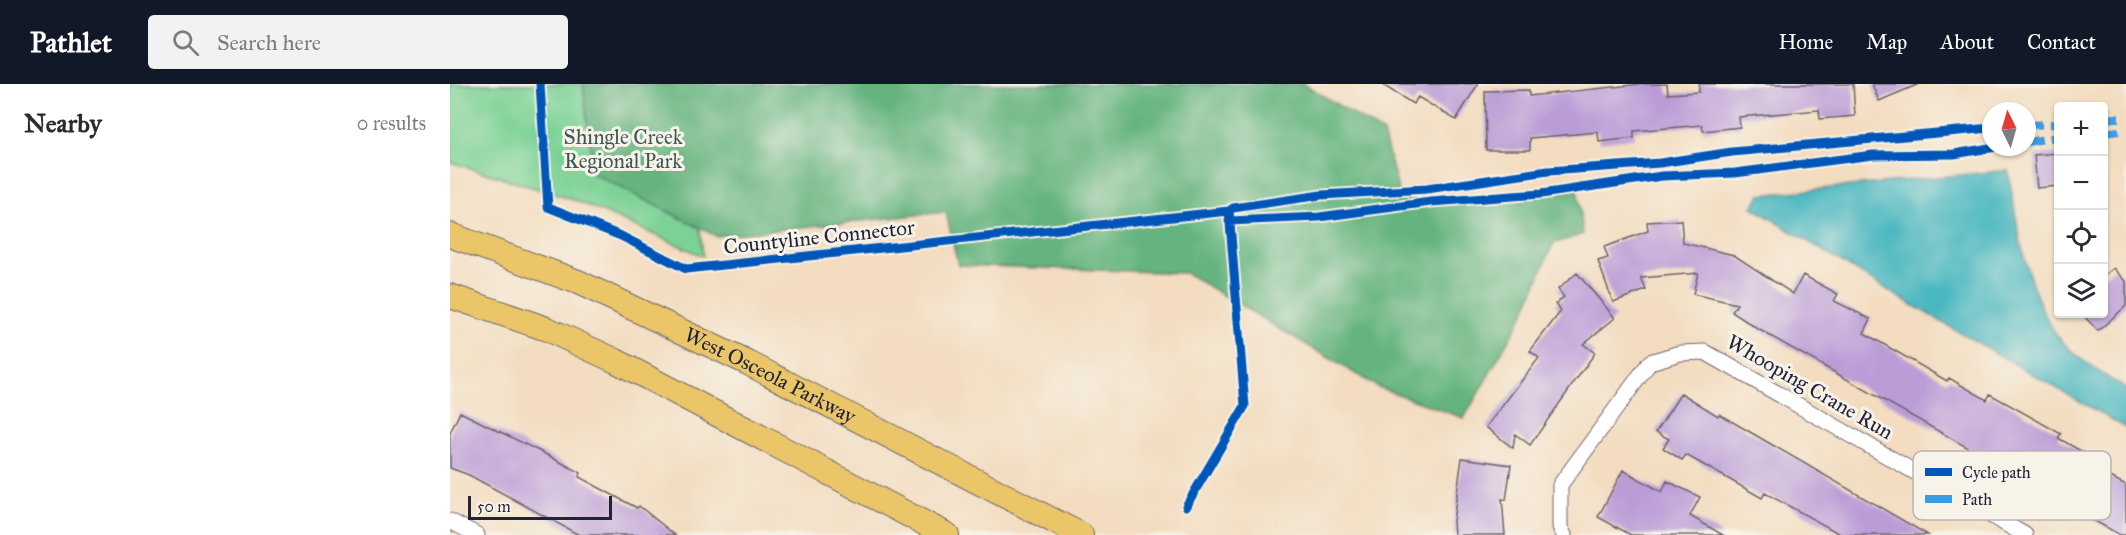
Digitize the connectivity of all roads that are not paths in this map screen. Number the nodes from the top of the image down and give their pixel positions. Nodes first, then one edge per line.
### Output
1 (450, 235) edge
2 (450, 296) edge
3 (1913, 471) edge
4 (1999, 520) edge
5 (450, 521) edge
6 (477, 535) edge
7 (947, 535) edge
8 (1081, 535) edge
9 (1564, 535) edge
10 (2025, 535) edge

1 - 8 main road, West Osceola Parkway
2 - 7 main road
3 - 9 street, Whooping Crane Run
4 - 10 street, Whooping Crane Run
5 - 6 street

